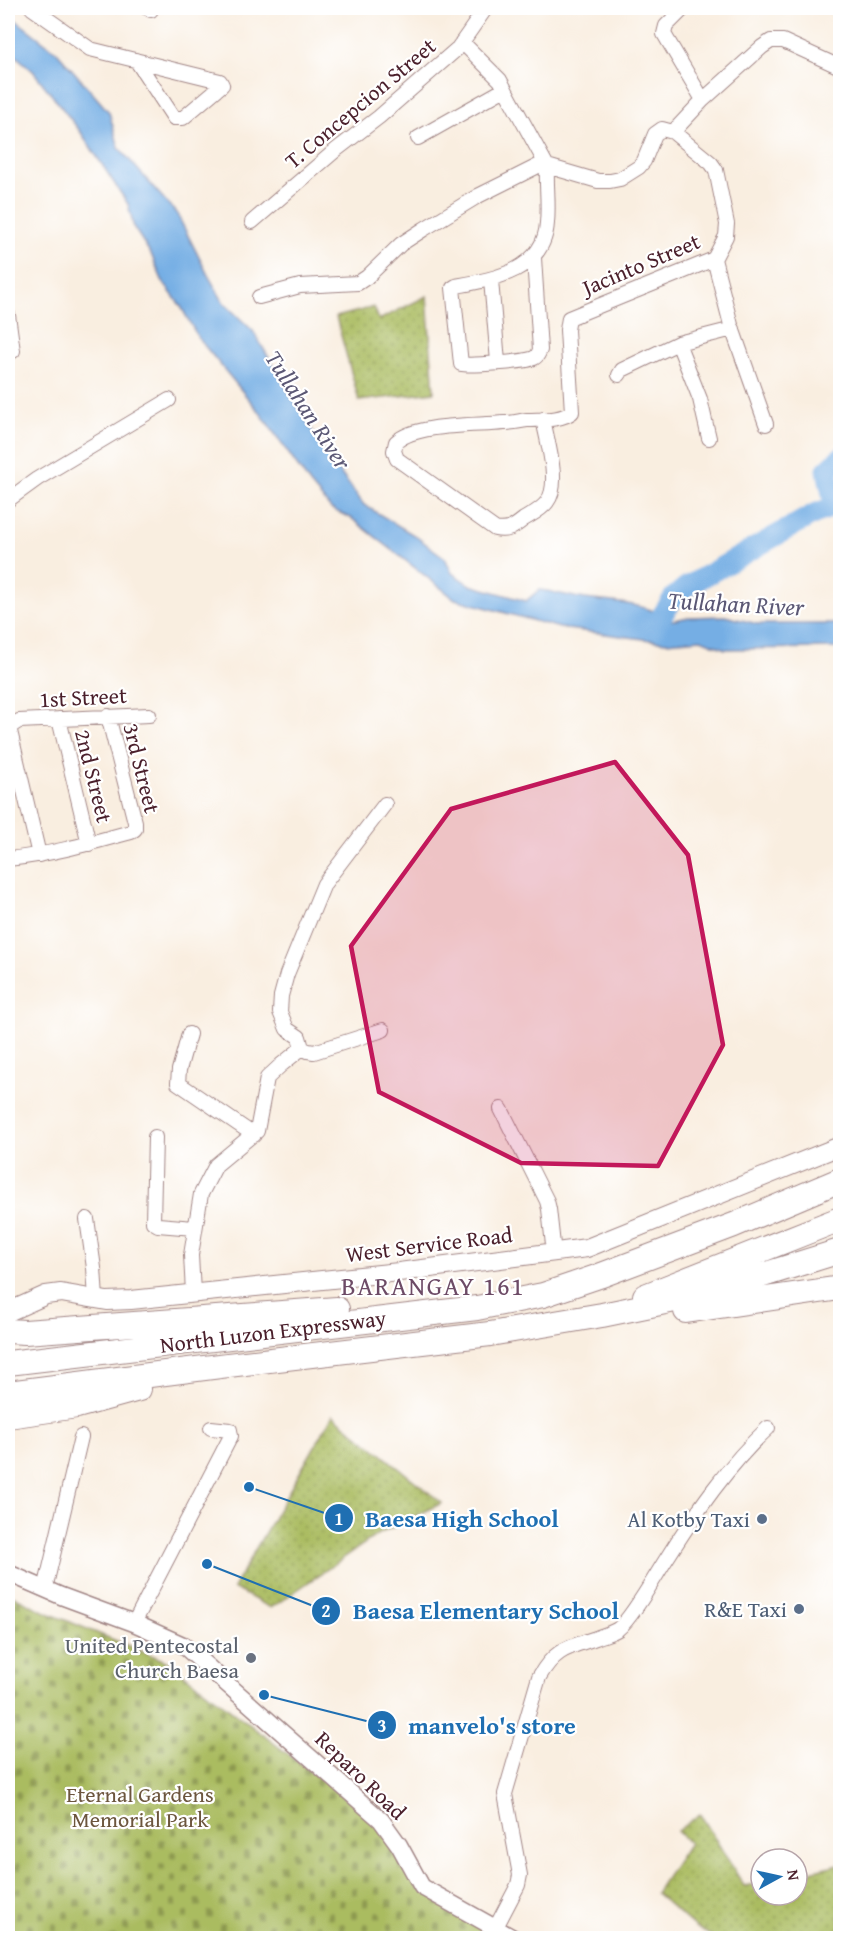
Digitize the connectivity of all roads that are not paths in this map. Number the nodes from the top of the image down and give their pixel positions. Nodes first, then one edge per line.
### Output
1 (32, 8) edge
2 (486, 8) edge
3 (684, 8) edge
4 (462, 42) junction
5 (136, 60) junction
6 (840, 67) edge
7 (505, 89) junction
8 (704, 100) junction
9 (673, 132) junction
10 (418, 138) dead end
11 (545, 165) junction
12 (252, 222) dead end
13 (534, 258) junction
14 (714, 259) junction
15 (491, 280) junction
16 (259, 297) dead end
17 (8, 315) edge
18 (733, 329) junction
19 (678, 343) junction
20 (13, 351) dead end
21 (498, 362) junction
22 (619, 375) dead end
23 (169, 400) dead end
24 (543, 419) junction
25 (766, 424) dead end
26 (709, 438) dead end
27 (8, 500) edge
28 (149, 715) dead end
29 (108, 716) junction
30 (58, 719) junction
31 (385, 804) dead end
32 (88, 843) junction
33 (39, 855) junction
34 (8, 859) edge
35 (383, 1030) dead end
36 (189, 1034) dead end
37 (302, 1048) junction
38 (501, 1109) dead end
39 (254, 1135) junction
40 (155, 1137) dead end
41 (840, 1146) edge
42 (840, 1180) edge
43 (87, 1219) dead end
44 (840, 1219) edge
45 (194, 1228) junction
46 (840, 1251) edge
47 (554, 1254) junction
48 (840, 1288) edge
49 (193, 1293) junction
50 (543, 1295) junction
51 (96, 1299) junction
52 (8, 1312) edge
53 (602, 1315) junction
54 (60, 1329) junction
55 (8, 1331) edge
56 (8, 1339) edge
57 (8, 1363) edge
58 (228, 1365) junction
59 (8, 1393) edge
60 (8, 1416) edge
61 (211, 1428) dead end
62 (768, 1428) dead end
63 (81, 1437) dead end
64 (8, 1573) edge
65 (45, 1589) junction
66 (134, 1623) junction
67 (495, 1929) junction
68 (513, 1938) edge

1 - 5 street
2 - 4 street, T. Concepcion Street
3 - 8 street
4 - 7 street
4 - 12 street, T. Concepcion Street
5 - 5 street
6 - 8 street
7 - 10 street
7 - 11 street
8 - 9 street
9 - 11 street
9 - 14 street, Jacinto Street
11 - 13 street
11 - 16 street
13 - 15 street
13 - 21 street
14 - 18 street
14 - 24 street, Jacinto Street
15 - 21 street
15 - 21 street
17 - 20 street
18 - 19 street
18 - 25 street
19 - 22 street
19 - 26 street
23 - 27 street
24 - 24 street, Jacinto Street
28 - 29 street, 1st Street
29 - 30 street, 1st Street
29 - 32 street, 3rd Street
30 - 32 street, 2nd Street
30 - 33 street, 1st Street
31 - 37 street
32 - 33 street
33 - 34 street
35 - 37 street
36 - 39 street
37 - 39 street
38 - 47 street
39 - 45 street
40 - 45 street
41 - 47 main road, West Service Road
42 - 50 highway, North Luzon Expressway
43 - 51 street
44 - 53 highway, North Luzon Expressway
45 - 49 street
46 - 53 highway, North Luzon Expressway
47 - 49 main road, West Service Road
48 - 53 highway, North Luzon Expressway
49 - 51 main road, West Service Road
50 - 54 highway
50 - 57 highway, North Luzon Expressway
51 - 52 main road, West Service Road
53 - 58 highway, North Luzon Expressway
54 - 55 highway
54 - 56 highway
58 - 59 highway, North Luzon Expressway
58 - 60 highway
61 - 66 street
62 - 67 street
63 - 65 street
64 - 65 street, Reparo Road
65 - 66 street, Reparo Road
66 - 67 street, Reparo Road
67 - 68 street, Reparo Road

